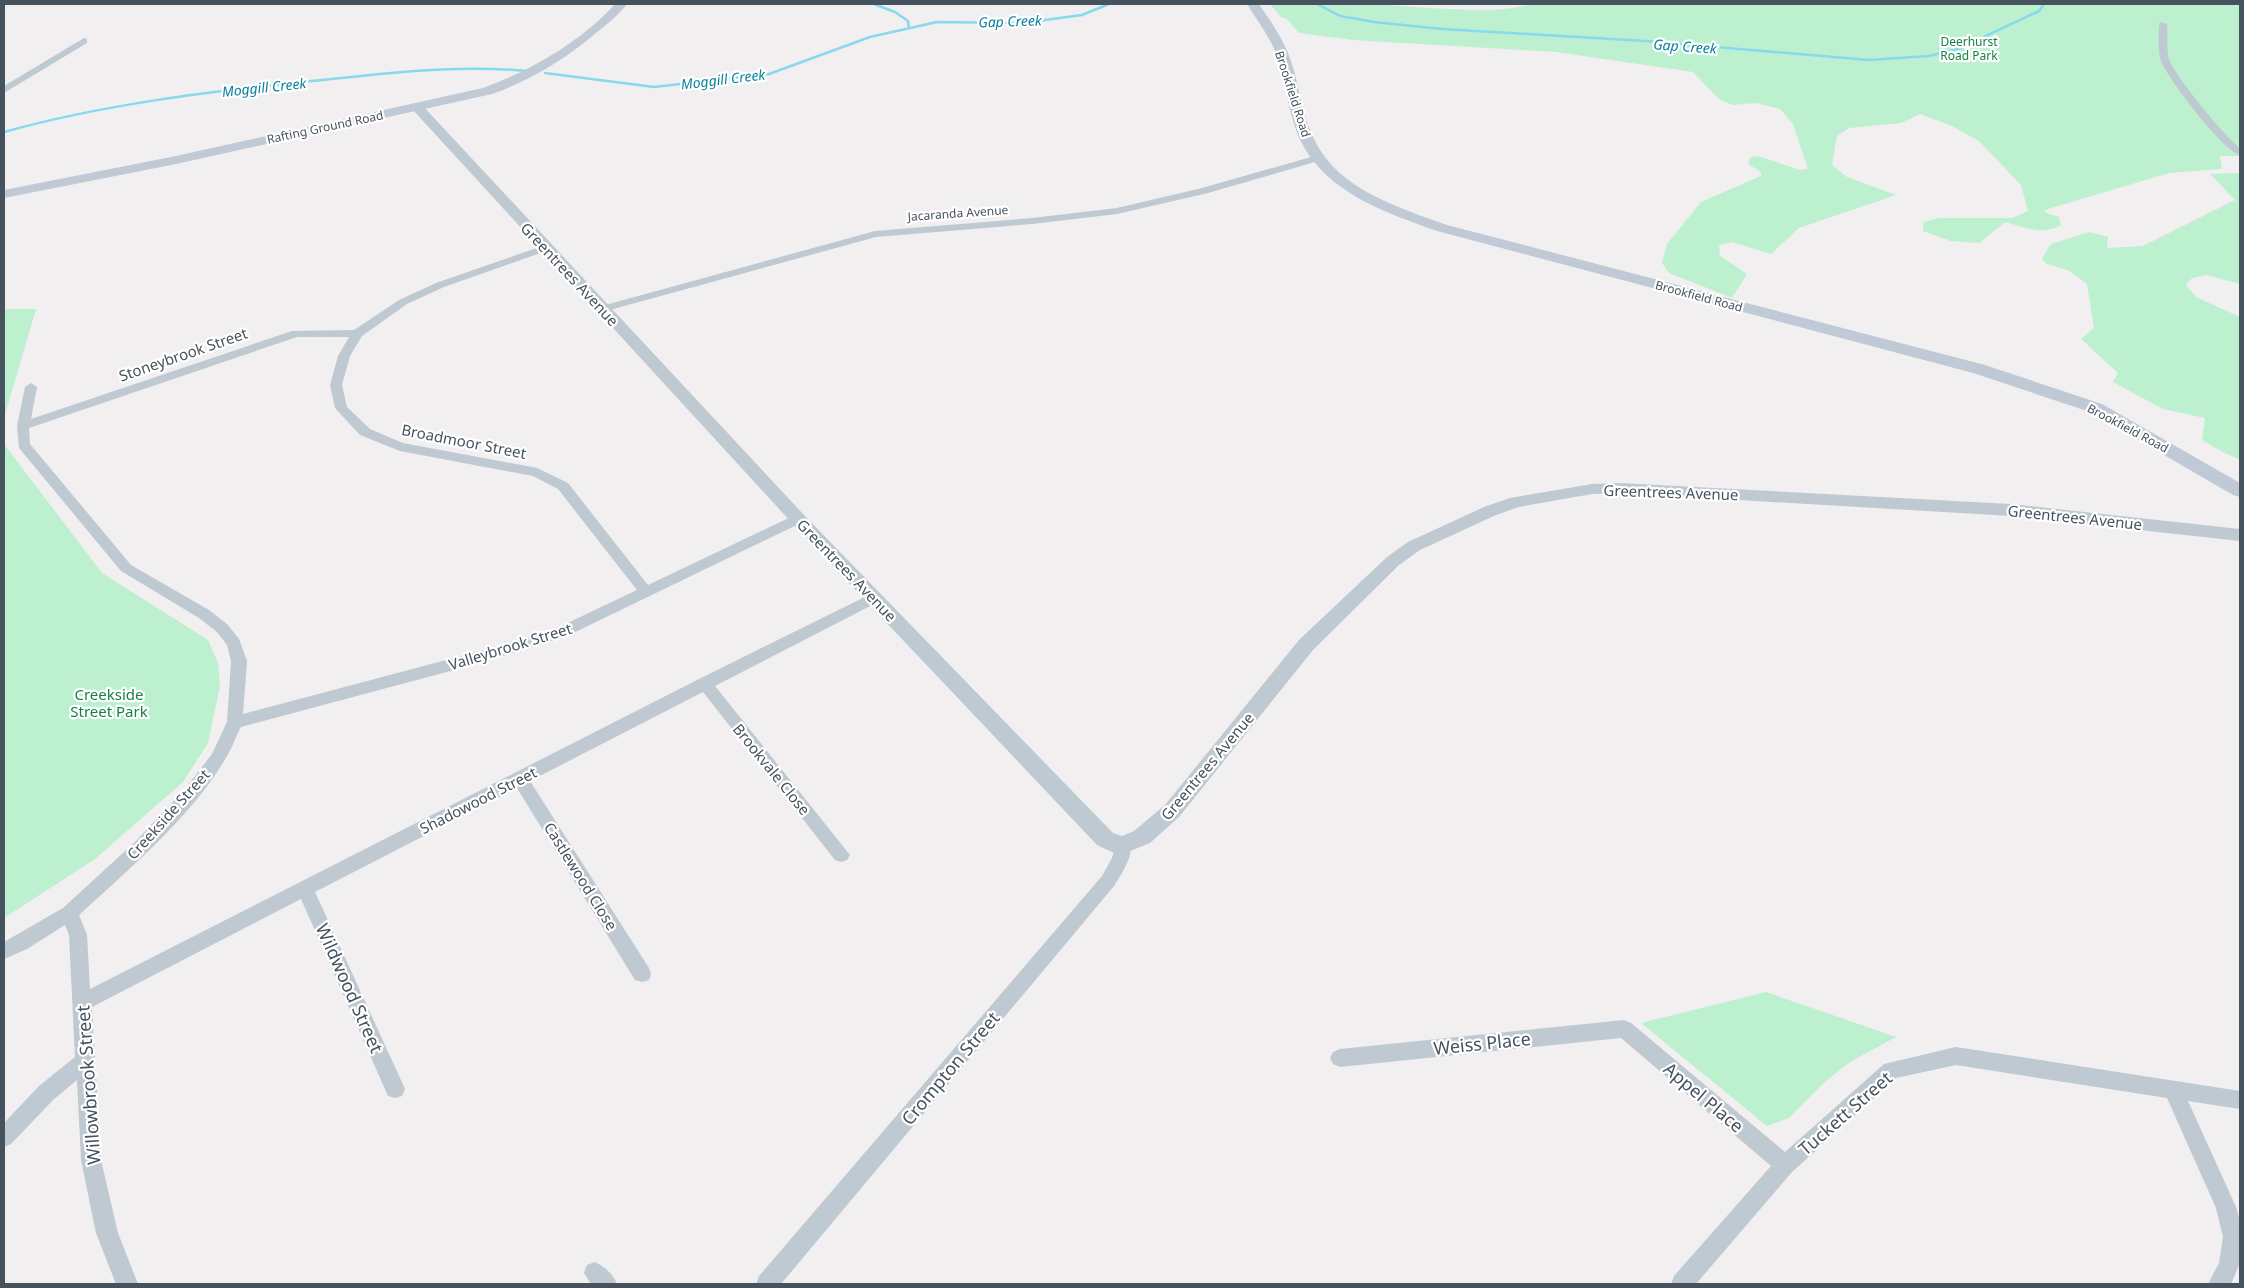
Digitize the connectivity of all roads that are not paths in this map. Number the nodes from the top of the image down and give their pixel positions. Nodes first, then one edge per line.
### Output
1 (621, 4) edge
2 (1253, 4) edge
3 (2163, 24) dead end
4 (84, 41) dead end
5 (4, 90) edge
6 (417, 107) junction
7 (2240, 152) edge
8 (1318, 158) junction
9 (4, 194) edge
10 (545, 248) junction
11 (602, 310) junction
12 (357, 334) junction
13 (31, 387) dead end
14 (23, 426) junction
15 (2240, 491) edge
16 (798, 519) junction
17 (2240, 535) edge
18 (645, 591) junction
19 (873, 598) junction
20 (704, 683) junction
21 (235, 722) junction
22 (520, 778) junction
23 (1123, 845) junction
24 (841, 855) dead end
25 (306, 888) junction
26 (69, 912) junction
27 (4, 951) edge
28 (642, 974) dead end
29 (83, 1002) junction
30 (1624, 1029) joint
31 (1340, 1058) dead end
32 (86, 1060) junction
33 (395, 1089) dead end
34 (2173, 1090) junction
35 (2240, 1100) edge
36 (4, 1137) edge
37 (1784, 1165) junction
38 (127, 1284) edge
39 (767, 1284) edge
40 (1682, 1284) edge
41 (2218, 1284) edge

1 - 6 main road, Rafting Ground Road
2 - 8 main road, Brookfield Road
3 - 7 street
4 - 5 street
6 - 9 main road, Rafting Ground Road
6 - 10 street, Greentrees Avenue
8 - 11 street, Jacaranda Avenue
8 - 15 main road, Brookfield Road
10 - 11 street, Greentrees Avenue
10 - 12 street, Broadmoor Street
11 - 16 street, Greentrees Avenue
12 - 14 street, Stoneybrook Street
12 - 18 street, Broadmoor Street
13 - 14 street, Creekside Street
14 - 21 street, Creekside Street
16 - 18 street, Valleybrook Street
16 - 19 street, Greentrees Avenue
17 - 23 street, Greentrees Avenue
18 - 21 street, Valleybrook Street
19 - 20 street, Shadowood Street
19 - 23 street, Greentrees Avenue
20 - 22 street, Shadowood Street
20 - 24 street, Brookvale Close
21 - 26 street, Creekside Street
22 - 25 street, Shadowood Street
22 - 28 street, Castlewood Close
23 - 39 street, Crompton Street
25 - 29 street, Shadowood Street
25 - 33 street, Wildwood Street
26 - 27 street, Creekside Street
26 - 29 street, Willowbrook Street
29 - 32 street, Willowbrook Street
30 - 31 street, Weiss Place
30 - 37 street, Appel Place
32 - 36 street
32 - 38 street, Willowbrook Street
34 - 35 street, Tuckett Street
34 - 37 street, Tuckett Street
34 - 41 street
37 - 40 street, Tuckett Street

